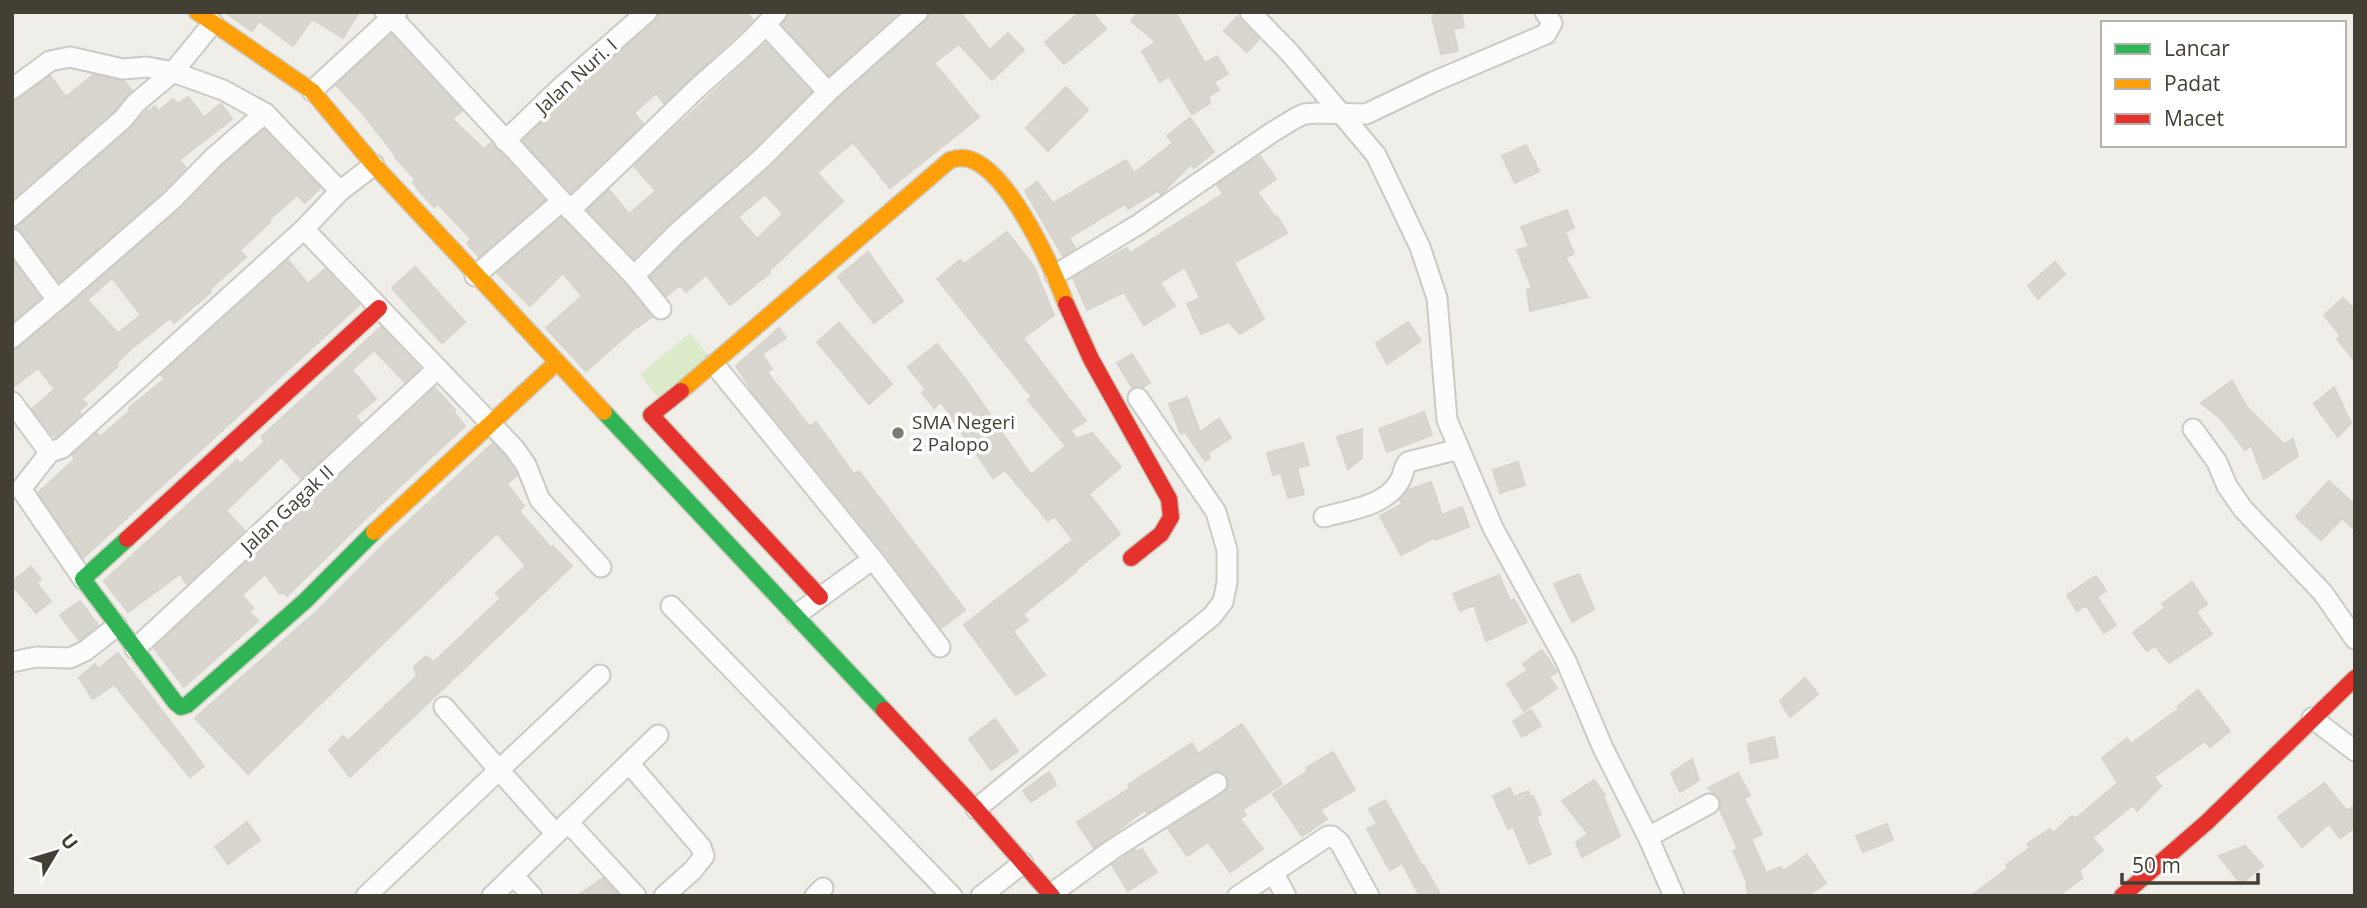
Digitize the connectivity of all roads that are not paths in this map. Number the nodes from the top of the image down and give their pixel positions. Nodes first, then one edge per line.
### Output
1 (918, 12) edge
2 (1250, 12) edge
3 (1545, 12) edge
4 (391, 14) edge
5 (638, 15) edge
6 (205, 18) edge
7 (772, 18) edge
8 (173, 72) junction
9 (12, 89) edge
10 (312, 91) junction
11 (828, 92) junction
12 (265, 113) junction
13 (1344, 114) junction
14 (505, 141) junction
15 (374, 165) junction
16 (340, 191) junction
17 (566, 205) junction
18 (12, 216) edge
19 (304, 229) junction
20 (12, 239) edge
21 (1055, 275) junction
22 (475, 276) junction
23 (634, 276) junction
24 (57, 300) junction
25 (379, 307) junction
26 (661, 309) dead end
27 (12, 338) edge
28 (556, 363) junction
29 (715, 364) junction
30 (437, 369) junction
31 (1138, 398) dead end
32 (12, 401) edge
33 (651, 415) junction
34 (491, 423) junction
35 (2193, 429) dead end
36 (628, 436) junction
37 (1459, 449) junction
38 (50, 452) junction
39 (1324, 517) dead end
40 (1131, 558) dead end
41 (873, 559) junction
42 (601, 567) dead end
43 (83, 579) junction
44 (820, 597) junction
45 (671, 606) dead end
46 (796, 615) junction
47 (117, 626) junction
48 (2355, 639) edge
49 (940, 647) dead end
50 (135, 649) junction
51 (12, 662) edge
52 (600, 675) dead end
53 (2355, 678) edge
54 (444, 707) dead end
55 (2312, 718) junction
56 (659, 735) dead end
57 (2355, 751) edge
58 (629, 764) junction
59 (499, 770) junction
60 (1217, 783) dead end
61 (1709, 804) dead end
62 (976, 809) junction
63 (562, 828) junction
64 (1650, 836) junction
65 (1023, 863) junction
66 (1273, 872) junction
67 (513, 875) junction
68 (1052, 895) edge
69 (366, 896) edge
70 (492, 896) edge
71 (532, 896) edge
72 (636, 896) edge
73 (664, 896) edge
74 (952, 896) edge
75 (981, 896) edge
76 (1238, 896) edge
77 (1286, 896) edge
78 (1369, 896) edge
79 (1674, 896) edge
80 (2122, 896) edge

1 - 11 street
2 - 13 street
3 - 13 street
4 - 10 street
4 - 14 street
5 - 14 street, Jalan Nuri. I
6 - 8 street
6 - 10 main road
7 - 11 street
7 - 17 street
8 - 9 street
8 - 12 street
8 - 18 street
10 - 15 main road
11 - 23 street
12 - 16 street
12 - 24 street
13 - 21 street
13 - 37 street
14 - 17 street
15 - 16 street
15 - 22 main road
16 - 19 street
17 - 22 street
17 - 23 street
19 - 25 street
19 - 38 street
20 - 24 street
21 - 29 main road
21 - 40 main road
22 - 28 main road
23 - 26 street
24 - 27 street
25 - 30 street
25 - 43 main road
28 - 34 main road
28 - 36 main road
29 - 33 main road
29 - 41 street
30 - 34 street
30 - 50 street, Jalan Gagak II
31 - 62 street
32 - 38 street
33 - 36 street
33 - 44 main road
34 - 42 street
34 - 50 main road
35 - 48 street
36 - 46 main road
37 - 39 street
37 - 64 street
38 - 43 street
41 - 44 street
41 - 49 street
43 - 47 main road
44 - 46 street
45 - 74 street
46 - 62 main road
47 - 50 main road
47 - 51 street
52 - 59 street
53 - 55 main road
54 - 59 street
55 - 57 street
55 - 80 main road
56 - 58 street
58 - 63 street
58 - 73 street
59 - 63 street
59 - 69 street
60 - 68 street
61 - 64 street
62 - 65 main road
63 - 67 street
63 - 72 street
64 - 79 street
65 - 68 main road
65 - 75 street
66 - 76 street
66 - 77 street
66 - 78 street
67 - 70 street
67 - 71 street

